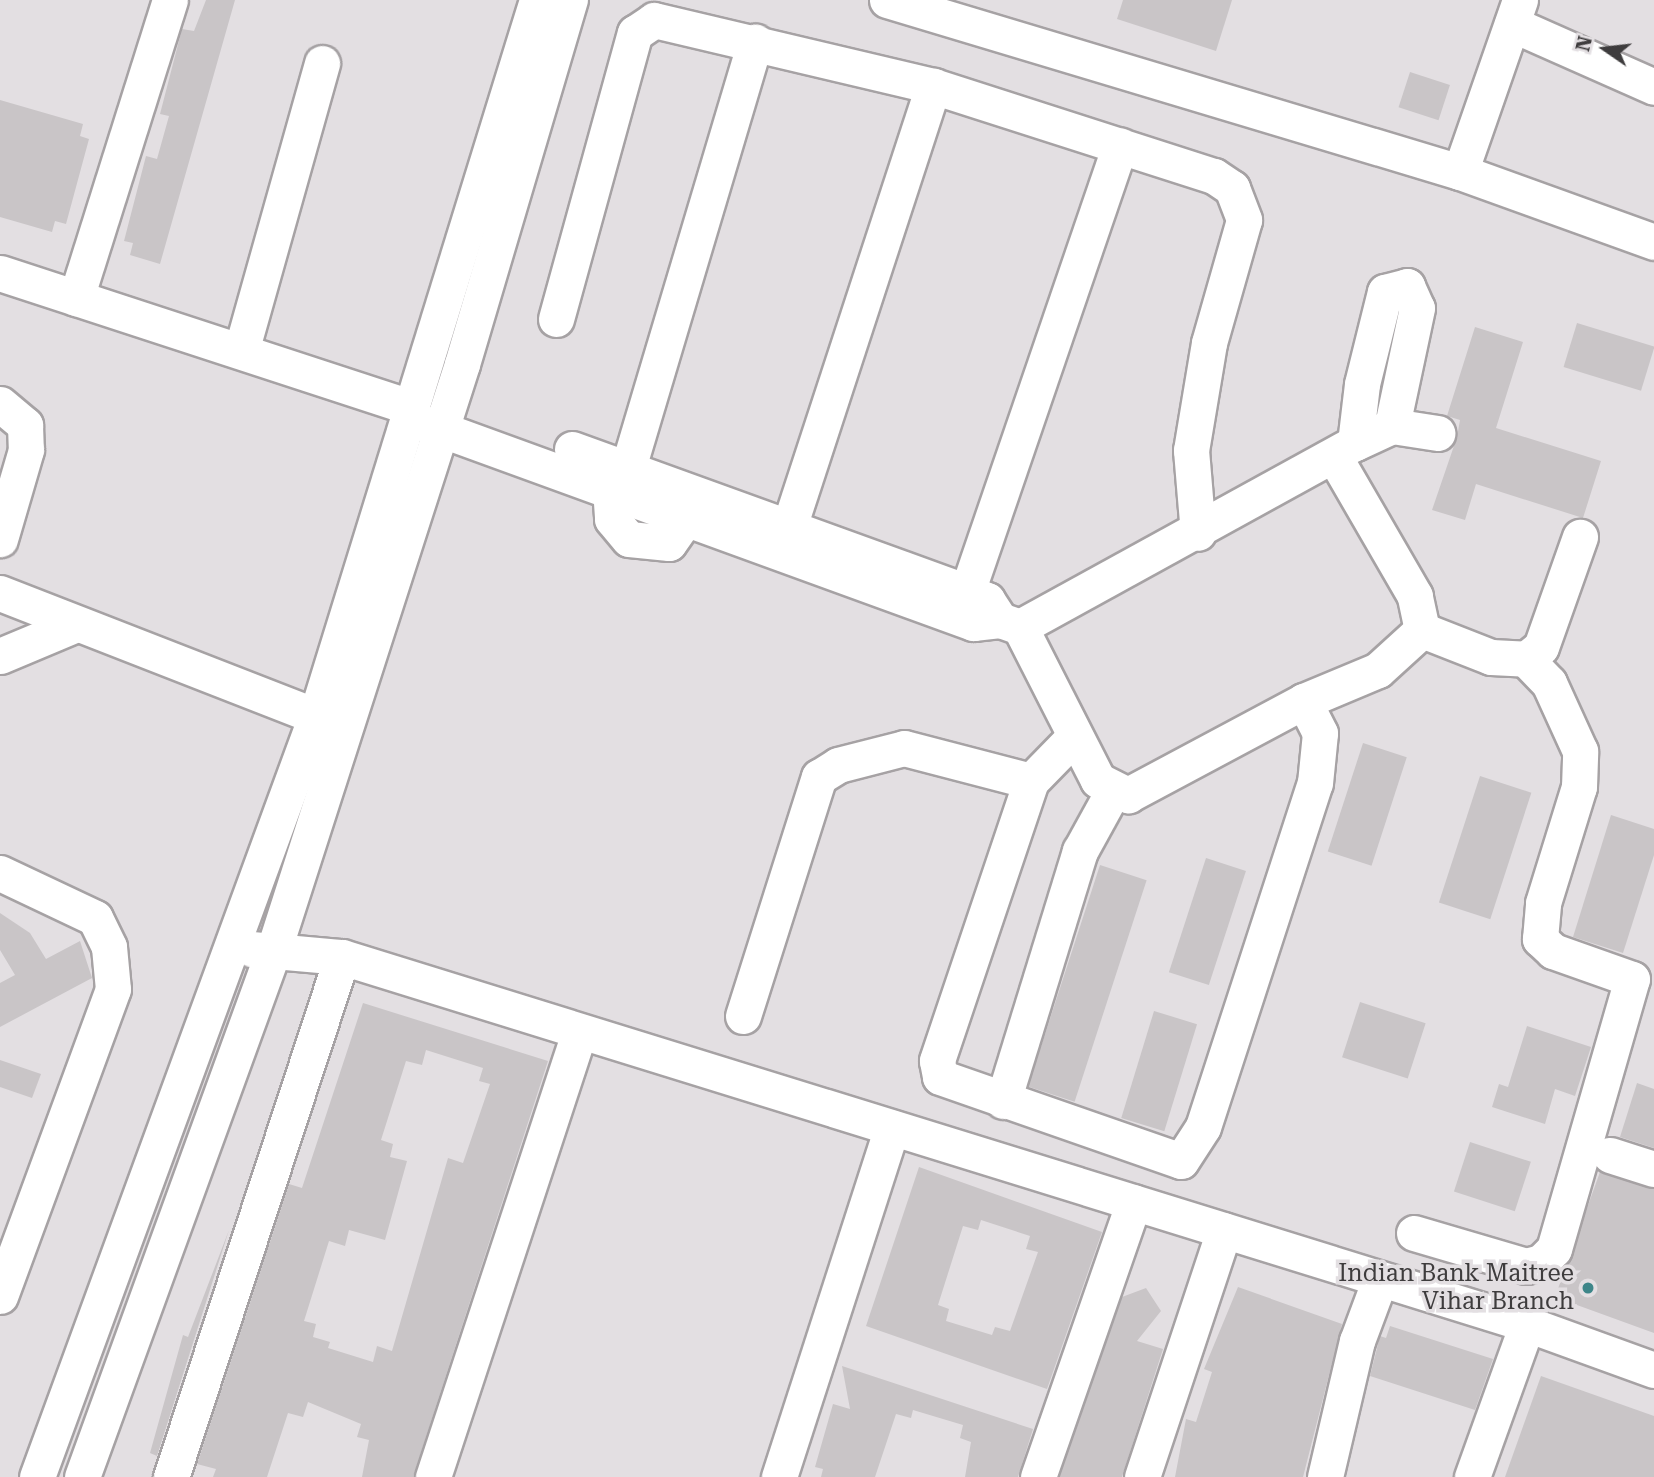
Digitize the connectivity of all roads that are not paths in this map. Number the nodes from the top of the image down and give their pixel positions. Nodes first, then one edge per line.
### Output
1 (170, 0) edge
2 (537, 0) edge
3 (570, 0) edge
4 (887, 0) edge
5 (1516, 12) edge
6 (755, 42) junction
7 (322, 63) dead end
8 (933, 86) junction
9 (1654, 87) edge
10 (1121, 145) junction
11 (1460, 172) junction
12 (1654, 242) edge
13 (0, 273) edge
14 (76, 298) junction
15 (556, 319) dead end
16 (242, 348) junction
17 (0, 404) edge
18 (411, 406) junction
19 (445, 416) junction
20 (1392, 426) junction
21 (1437, 433) dead end
22 (1345, 451) junction
23 (619, 478) junction
24 (790, 524) junction
25 (1198, 533) junction
26 (1580, 537) dead end
27 (0, 539) edge
28 (967, 592) junction
29 (0, 593) edge
30 (1010, 624) junction
31 (74, 625) junction
32 (1422, 630) junction
33 (0, 656) edge
34 (1525, 659) junction
35 (1304, 701) junction
36 (316, 716) junction
37 (1072, 739) junction
38 (1031, 781) junction
39 (1113, 791) junction
40 (0, 873) edge
41 (231, 949) junction
42 (274, 949) junction
43 (342, 957) junction
44 (743, 1016) dead end
45 (579, 1033) junction
46 (1003, 1101) junction
47 (892, 1128) junction
48 (1610, 1154) dead end
49 (1654, 1169) edge
50 (1134, 1202) junction
51 (1224, 1230) junction
52 (1414, 1233) dead end
53 (8, 1251) edge
54 (1380, 1279) junction
55 (0, 1296) edge
56 (1527, 1324) junction
57 (1654, 1370) edge
58 (37, 1477) edge
59 (82, 1477) edge
60 (172, 1477) edge
61 (433, 1477) edge
62 (779, 1477) edge
63 (1038, 1477) edge
64 (1142, 1477) edge
65 (1325, 1477) edge
66 (1472, 1477) edge

1 - 14 street
2 - 18 street
3 - 19 street
4 - 11 street
5 - 9 street
5 - 11 street
6 - 8 street
6 - 15 street
6 - 23 street
7 - 16 street
8 - 10 street
8 - 24 street
10 - 25 street
10 - 28 street
11 - 12 street
13 - 14 street
14 - 16 street
16 - 18 street
17 - 27 street
18 - 19 street
18 - 36 street
19 - 23 street
19 - 42 street
20 - 21 street
20 - 22 street
20 - 22 street
22 - 25 street
22 - 32 street
23 - 24 street
23 - 30 street
24 - 28 street
25 - 30 street
26 - 34 street
28 - 30 street
29 - 31 street
30 - 37 street
31 - 33 street
31 - 36 street
32 - 34 street
32 - 35 street
34 - 52 street
35 - 39 street
35 - 46 street
36 - 41 street
37 - 38 street
37 - 39 street
38 - 44 street
38 - 46 street
39 - 46 street
40 - 53 street
41 - 42 street
41 - 58 street
42 - 43 street
42 - 59 street
43 - 45 street
43 - 60 street
45 - 47 street
45 - 61 street
47 - 50 street
47 - 62 street
48 - 49 street
50 - 51 street
50 - 63 street
51 - 54 street
51 - 64 street
53 - 55 street
54 - 56 street
54 - 65 street
56 - 57 street
56 - 66 street

